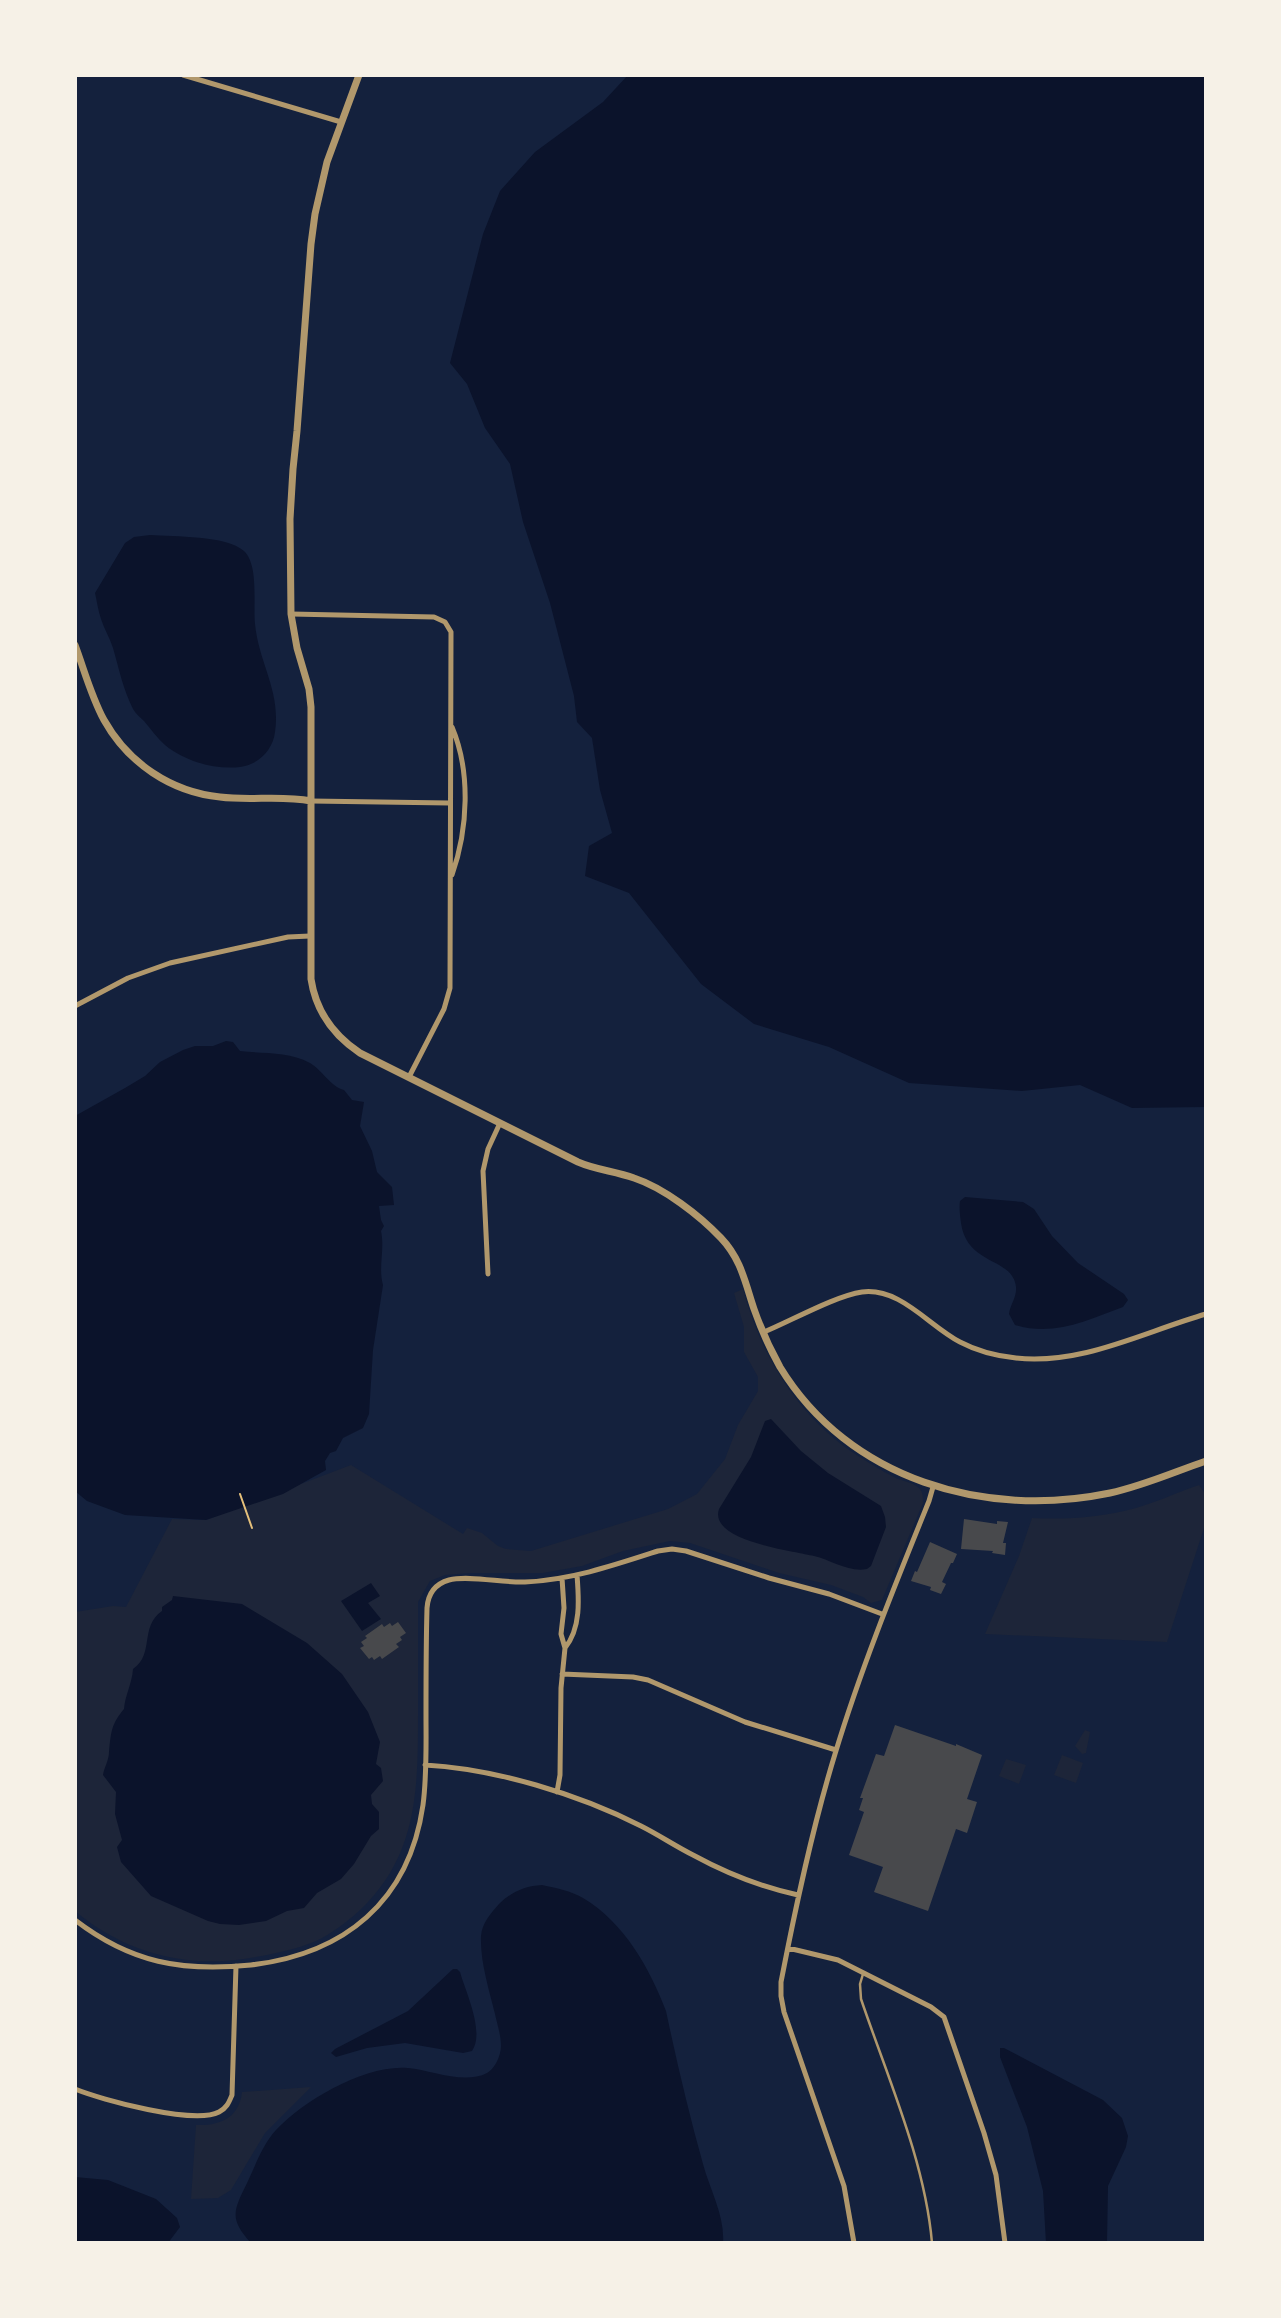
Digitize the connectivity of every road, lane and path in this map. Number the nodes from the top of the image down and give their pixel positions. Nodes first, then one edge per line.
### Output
1 (183, 75) edge
2 (359, 75) edge
3 (341, 122) junction
4 (291, 614) junction
5 (75, 645) edge
6 (452, 727) junction
7 (311, 801) junction
8 (449, 803) junction
9 (451, 878) junction
10 (310, 936) junction
11 (75, 1006) edge
12 (409, 1077) junction
13 (500, 1123) junction
14 (488, 1274) dead end
15 (1206, 1314) edge
16 (764, 1332) junction
17 (1206, 1461) edge
18 (933, 1487) junction
19 (240, 1494) dead end
20 (252, 1528) dead end
21 (577, 1575) junction
22 (562, 1578) junction
23 (882, 1614) junction
24 (565, 1648) junction
25 (562, 1674) junction
26 (836, 1750) junction
27 (425, 1765) junction
28 (557, 1792) junction
29 (798, 1895) junction
30 (75, 1920) edge
31 (788, 1948) junction
32 (236, 1966) junction
33 (863, 1972) junction
34 (75, 2089) edge
35 (855, 2243) edge
36 (932, 2243) edge
37 (1005, 2243) edge

1 - 3 street
2 - 3 street
3 - 4 street
4 - 6 street
4 - 7 street
5 - 7 street
6 - 8 street
6 - 9 street
7 - 8 street
7 - 10 street
8 - 9 street
9 - 12 street
10 - 11 street
10 - 12 street
12 - 13 street
13 - 14 street
13 - 16 street
15 - 16 street
16 - 18 street
17 - 18 street
18 - 23 street
19 - 20 path
21 - 22 street
21 - 23 street
21 - 24 street
22 - 24 street
22 - 27 street
23 - 26 street
24 - 25 street
25 - 26 street
25 - 28 street
26 - 29 street
27 - 28 street
27 - 32 street
28 - 29 street
29 - 31 street
30 - 32 street
31 - 33 street
31 - 35 street
32 - 34 street
33 - 36 lane
33 - 37 street

